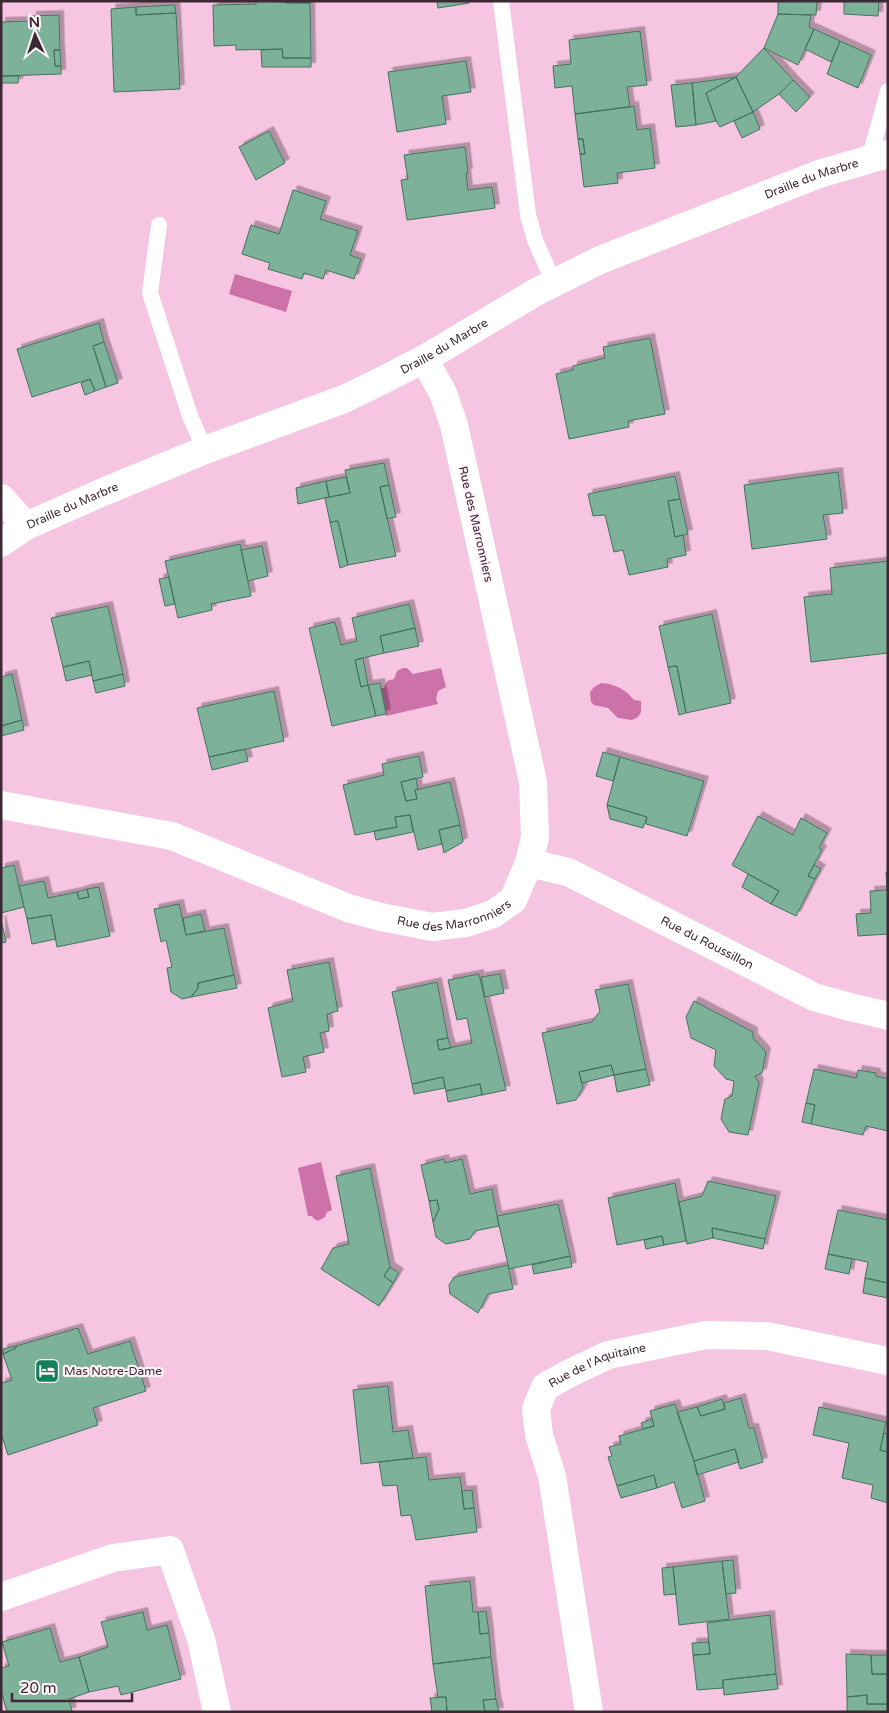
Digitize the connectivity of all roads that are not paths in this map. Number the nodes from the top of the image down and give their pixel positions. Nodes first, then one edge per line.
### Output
1 (501, 1) edge
2 (888, 92) edge
3 (878, 157) edge
4 (159, 225) dead end
5 (554, 283) junction
6 (424, 360) junction
7 (204, 450) junction
8 (1, 498) edge
9 (26, 526) junction
10 (1, 543) edge
11 (1, 805) edge
12 (529, 863) junction
13 (888, 1016) edge
14 (888, 1360) edge
15 (1, 1597) edge
16 (217, 1712) edge
17 (589, 1712) edge

1 - 5 lane
2 - 3 lane
3 - 5 street, Draille du Marbre
4 - 7 lane
5 - 6 street, Draille du Marbre
6 - 7 street, Draille du Marbre
6 - 12 street, Rue des Marronniers
7 - 9 street, Draille du Marbre
8 - 9 street
9 - 10 street, Draille du Marbre
11 - 12 street, Rue des Marronniers
12 - 13 street, Rue du Roussillon
14 - 17 street, Rue de l'Aquitaine
15 - 16 street

